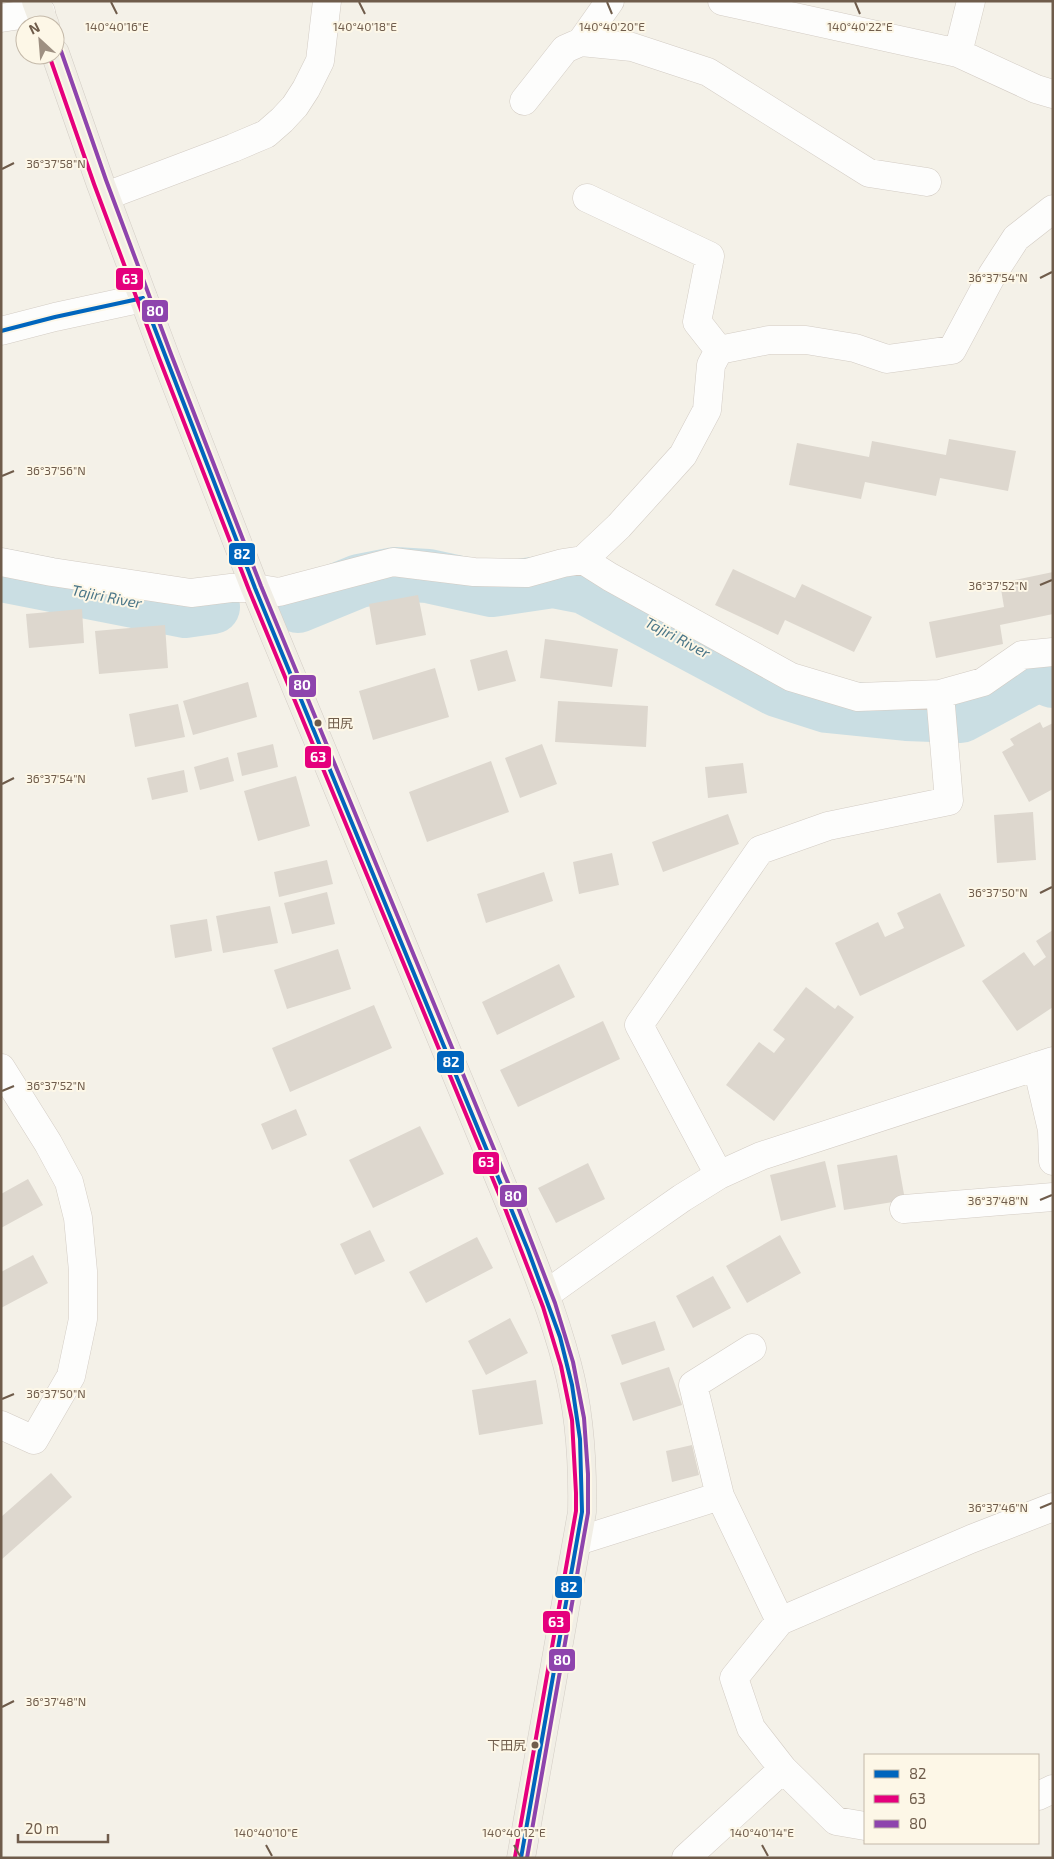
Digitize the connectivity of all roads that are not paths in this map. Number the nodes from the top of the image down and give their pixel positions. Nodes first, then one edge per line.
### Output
1 (327, 1) edge
2 (610, 1) edge
3 (722, 1) edge
4 (971, 1) edge
5 (41, 13) edge
6 (1, 18) edge
7 (580, 42) junction
8 (958, 54) junction
9 (59, 65) edge
10 (1053, 94) edge
11 (524, 101) dead end
12 (927, 182) dead end
13 (106, 196) junction
14 (587, 198) dead end
15 (1053, 209) edge
16 (143, 298) junction
17 (1, 331) edge
18 (719, 350) junction
19 (583, 560) junction
20 (1, 562) edge
21 (254, 588) junction
22 (1053, 652) edge
23 (942, 710) junction
24 (1045, 1064) edge
25 (1, 1068) edge
26 (1053, 1161) edge
27 (719, 1175) junction
28 (1053, 1197) edge
29 (904, 1209) dead end
30 (545, 1295) junction
31 (752, 1348) dead end
32 (1, 1425) edge
33 (720, 1496) junction
34 (1053, 1507) edge
35 (578, 1541) junction
36 (780, 1621) junction
37 (783, 1769) junction
38 (1053, 1789) edge
39 (1039, 1796) edge
40 (864, 1826) edge
41 (521, 1858) edge
42 (686, 1858) edge

1 - 13 street
2 - 7 street
3 - 8 street
4 - 8 street
5 - 6 street
7 - 11 street
7 - 12 street
8 - 10 street
9 - 13 main road
13 - 16 main road
14 - 18 street
15 - 18 street
16 - 17 street
16 - 21 main road
18 - 19 street
19 - 21 street
19 - 23 street
20 - 21 street
21 - 30 main road
22 - 23 street
23 - 27 street
24 - 26 street
24 - 27 street
25 - 32 street
27 - 30 street
28 - 29 street
30 - 35 main road
31 - 33 street
33 - 35 street
33 - 36 street
34 - 36 street
35 - 41 main road
36 - 37 street
37 - 40 street
37 - 42 street
38 - 39 street

